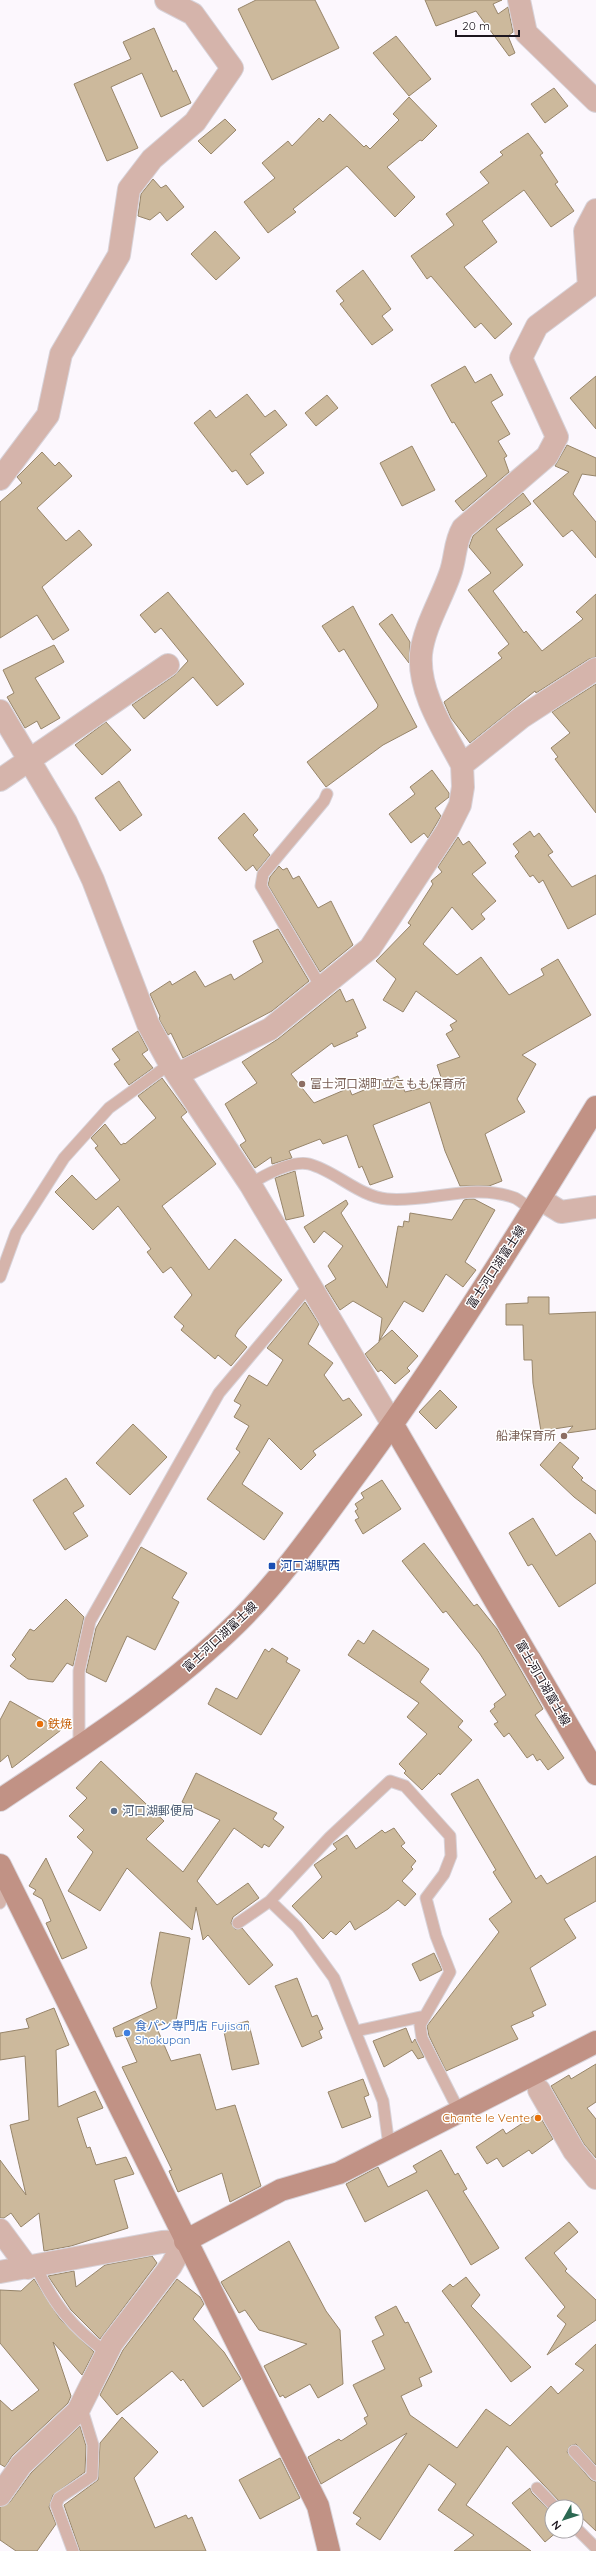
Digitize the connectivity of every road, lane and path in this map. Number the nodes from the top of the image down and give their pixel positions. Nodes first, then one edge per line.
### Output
1 (166, 0) edge
2 (519, 0) edge
3 (596, 102) edge
4 (596, 210) edge
5 (0, 479) edge
6 (168, 665) dead end
7 (596, 669) edge
8 (0, 711) edge
9 (29, 760) junction
10 (462, 765) junction
11 (0, 780) edge
12 (327, 794) dead end
13 (321, 987) junction
14 (174, 1069) junction
15 (596, 1106) edge
16 (250, 1184) junction
17 (536, 1205) junction
18 (596, 1207) edge
19 (0, 1277) edge
20 (310, 1285) junction
21 (393, 1425) junction
22 (79, 1747) junction
23 (596, 1774) edge
24 (0, 1800) edge
25 (4, 1872) edge
26 (270, 1900) junction
27 (0, 1903) edge
28 (238, 1923) dead end
29 (425, 2016) junction
30 (356, 2031) junction
31 (596, 2042) edge
32 (539, 2090) dead end
33 (459, 2111) junction
34 (389, 2146) junction
35 (596, 2178) edge
36 (0, 2230) edge
37 (185, 2241) junction
38 (32, 2267) junction
39 (0, 2272) edge
40 (108, 2353) junction
41 (82, 2406) junction
42 (574, 2451) dead end
43 (596, 2475) edge
44 (537, 2488) dead end
45 (0, 2495) edge
46 (547, 2499) edge
47 (584, 2536) edge
48 (596, 2548) edge
49 (73, 2551) edge
50 (330, 2551) edge

1 - 5 street
2 - 3 street
4 - 10 street
6 - 9 street
7 - 10 street
8 - 9 street
9 - 11 street
9 - 14 street
10 - 13 street
12 - 13 lane
13 - 14 street
14 - 16 street
14 - 19 lane
15 - 17 main road, 富士河口湖富士線
16 - 17 lane
16 - 20 street
17 - 18 street
17 - 21 main road, 富士河口湖富士線
20 - 21 street
20 - 22 lane
21 - 22 main road, 富士河口湖富士線
21 - 23 main road, 富士河口湖富士線
22 - 24 main road, 富士河口湖富士線
25 - 27 lane
25 - 37 main road
26 - 28 lane
26 - 29 lane
26 - 30 lane
29 - 30 lane
29 - 33 lane
30 - 34 lane
31 - 33 main road
32 - 35 street
33 - 34 main road
34 - 37 main road
36 - 38 street
37 - 38 street
37 - 40 street
37 - 50 main road
38 - 39 street
38 - 40 lane
40 - 41 street
41 - 45 street
41 - 49 lane
42 - 43 lane
44 - 46 lane
47 - 48 lane

